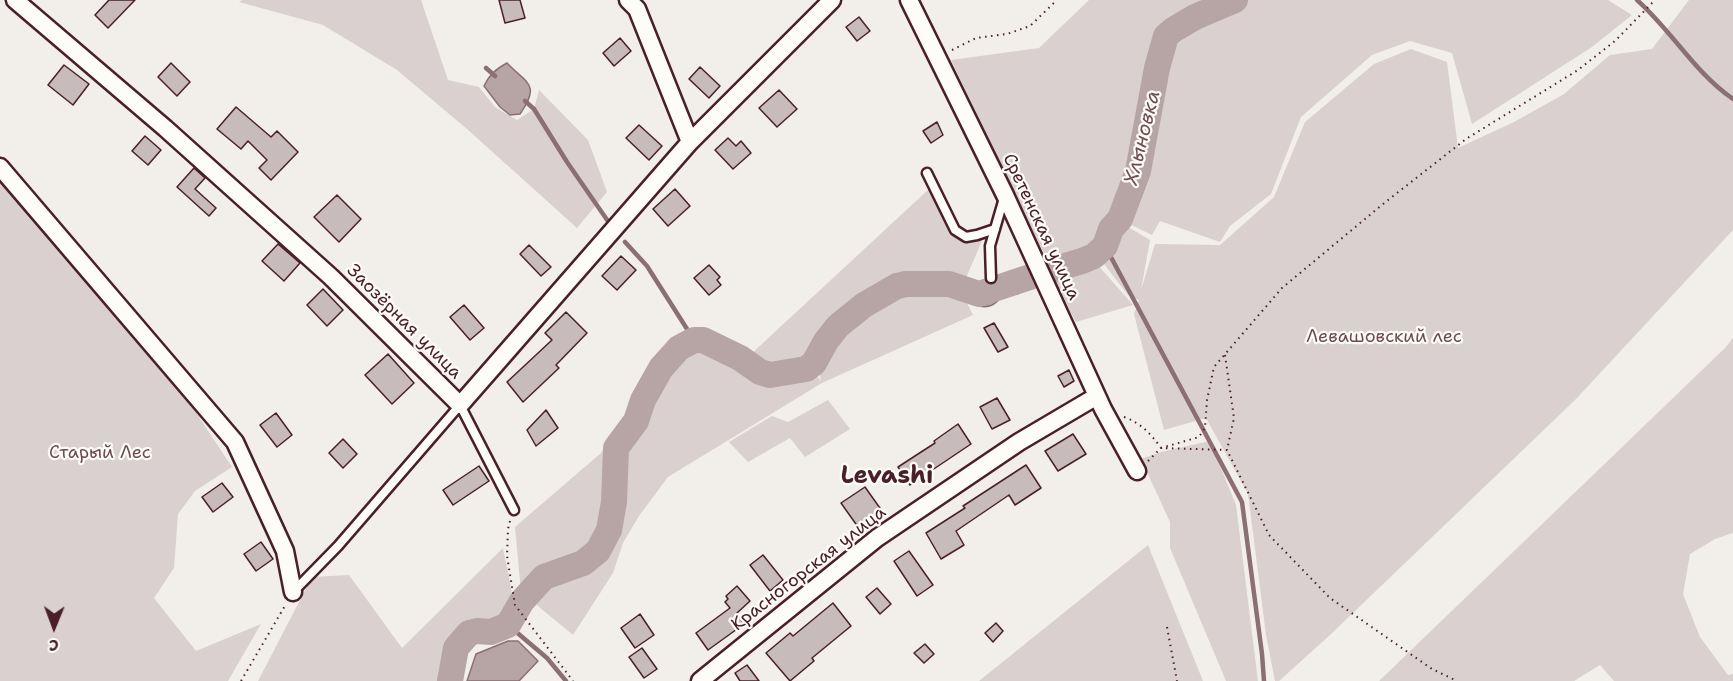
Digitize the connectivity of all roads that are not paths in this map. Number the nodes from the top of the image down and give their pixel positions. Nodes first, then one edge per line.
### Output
1 (15, 0) edge
2 (628, 0) edge
3 (832, 0) edge
4 (909, 0) edge
5 (690, 142) junction
6 (0, 167) edge
7 (927, 173) dead end
8 (1005, 195) junction
9 (995, 229) junction
10 (991, 278) dead end
11 (1100, 402) junction
12 (460, 405) junction
13 (1137, 471) road end
14 (514, 510) road end
15 (293, 592) joint
16 (700, 681) edge

1 - 12 street, Заозёрная улица
2 - 5 street
3 - 5 street, Заозёрная улица
4 - 8 street, Сретенская улица
5 - 12 street, Заозёрная улица
6 - 15 street
7 - 9 lane
8 - 9 lane
8 - 11 street, Сретенская улица
9 - 10 lane
11 - 13 street, Сретенская улица
11 - 16 street, Красногорская улица
12 - 14 lane
12 - 15 lane

